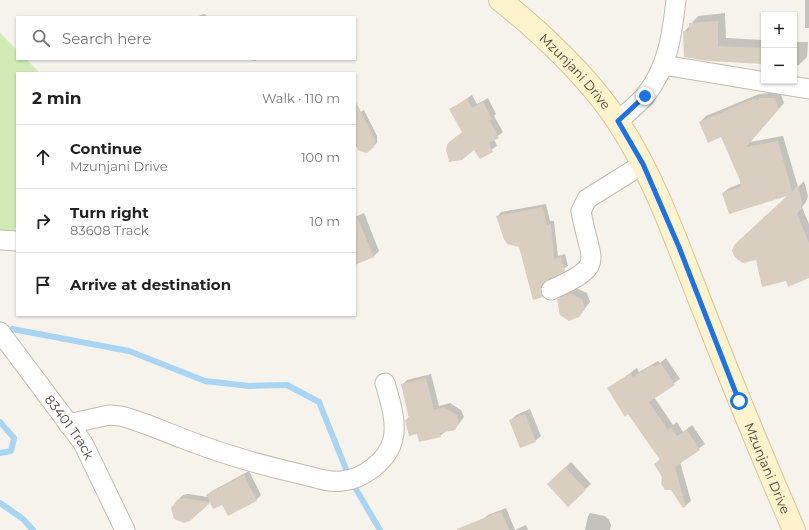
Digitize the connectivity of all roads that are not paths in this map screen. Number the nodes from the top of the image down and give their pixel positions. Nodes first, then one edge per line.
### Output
1 (500, 0) edge
2 (676, 0) edge
3 (663, 65) junction
4 (809, 90) edge
5 (618, 121) junction
6 (643, 164) junction
7 (0, 240) edge
8 (16, 242) edge
9 (551, 290) dead end
10 (0, 332) edge
11 (386, 382) dead end
12 (68, 424) junction
13 (125, 530) edge
14 (794, 530) edge

1 - 5 main road, Mzunjani Drive
2 - 3 street
3 - 4 street
3 - 5 street
5 - 6 main road, Mzunjani Drive
6 - 9 street
6 - 14 main road, Mzunjani Drive
7 - 8 street
10 - 12 street, 83401 Track
11 - 12 street
12 - 13 street, 83401 Track

